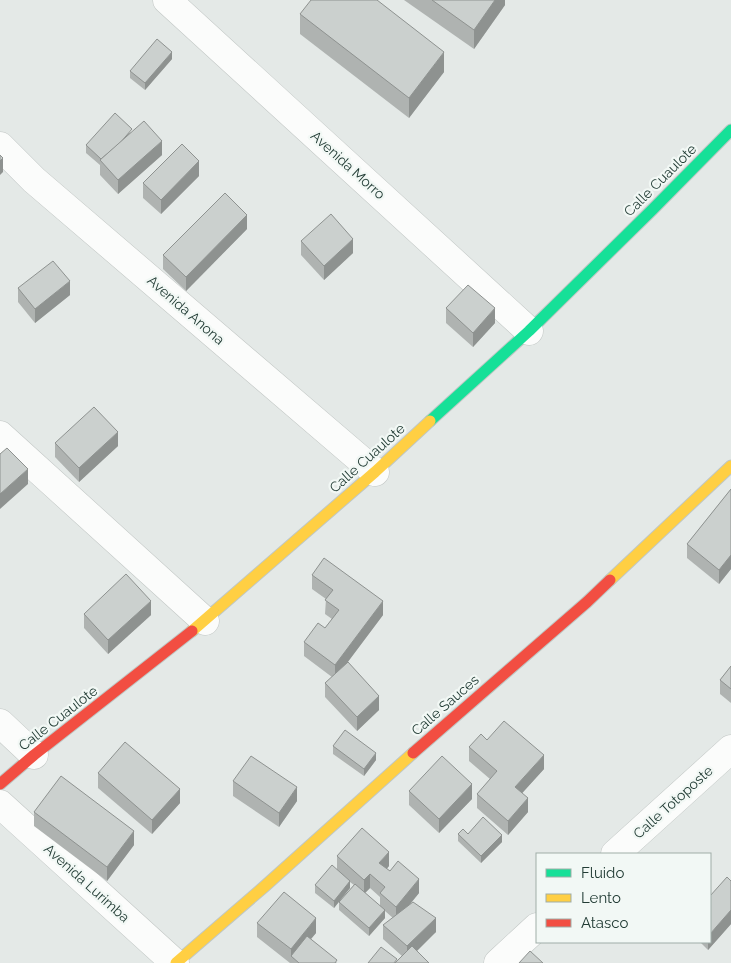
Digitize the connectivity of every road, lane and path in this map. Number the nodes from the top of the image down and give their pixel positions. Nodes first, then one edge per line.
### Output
1 (167, 0) edge
2 (731, 130) edge
3 (0, 146) edge
4 (529, 331) junction
5 (0, 435) edge
6 (731, 466) edge
7 (375, 472) junction
8 (206, 621) junction
9 (0, 723) edge
10 (731, 750) edge
11 (34, 755) junction
12 (0, 784) edge
13 (0, 804) edge
14 (616, 853) edge
15 (536, 928) edge
16 (175, 963) edge
17 (498, 963) edge

1 - 4 street, Avenida Morro
2 - 4 street, Calle Cuaulote
3 - 7 street, Avenida Anona
4 - 7 street, Calle Cuaulote
5 - 8 street
6 - 16 street, Calle Sauces
7 - 8 street, Calle Cuaulote
8 - 11 street, Calle Cuaulote
9 - 11 street
10 - 14 street, Calle Totoposte
11 - 12 street, Calle Cuaulote
13 - 16 street, Avenida Lurimba
15 - 17 street

